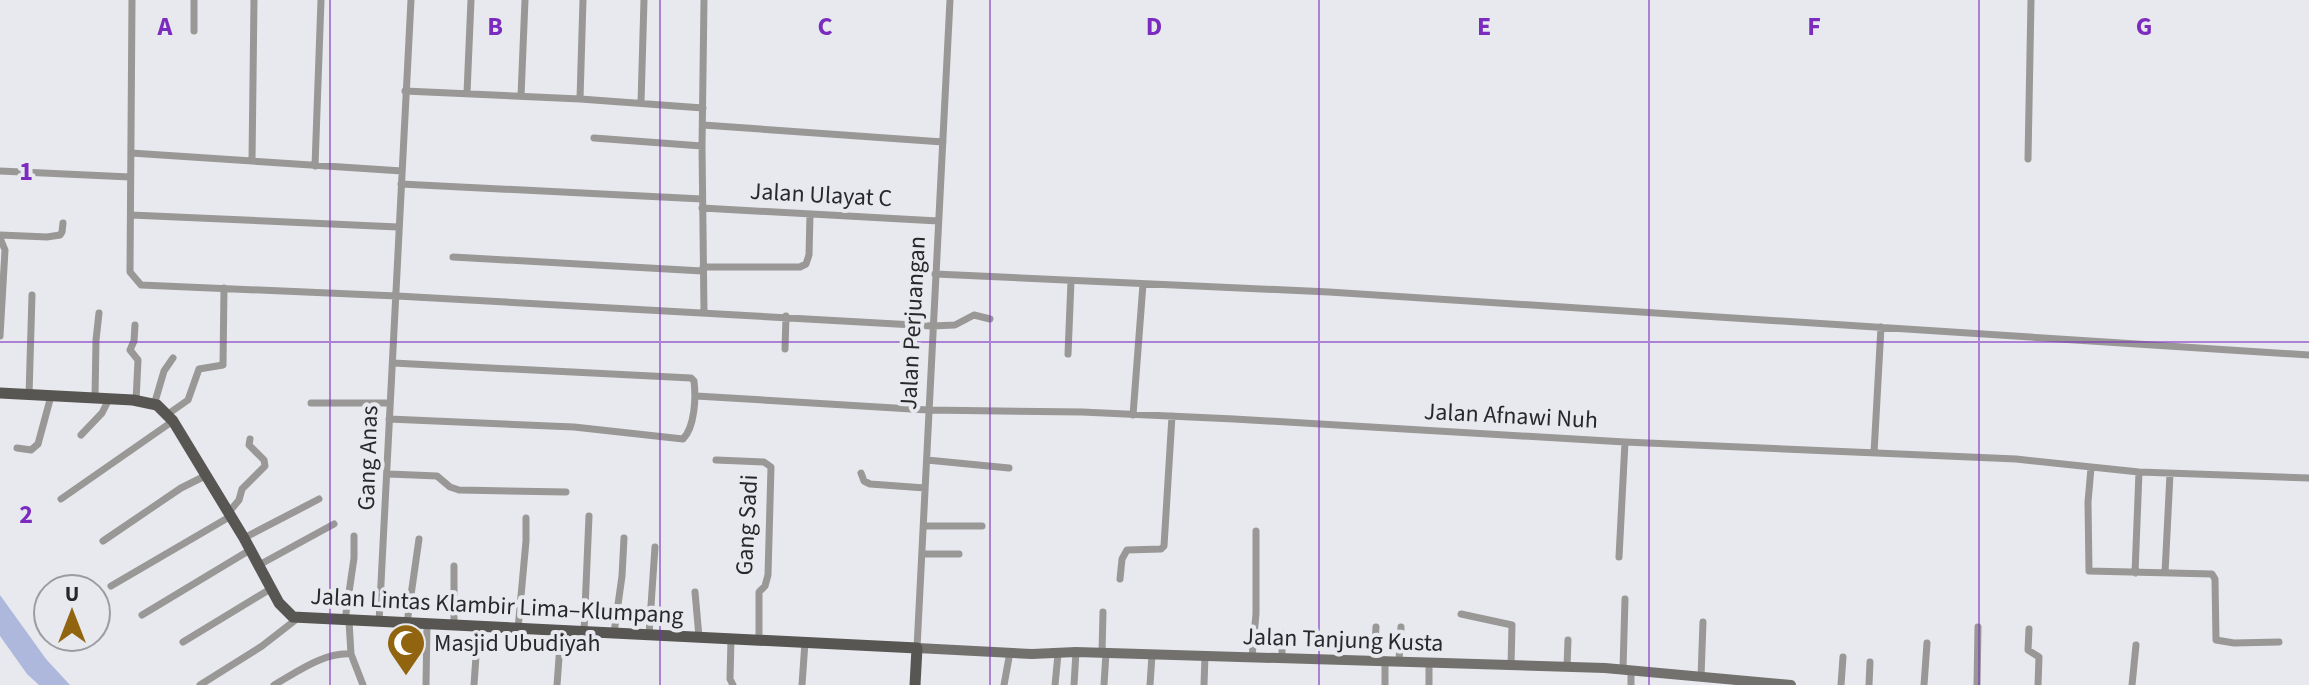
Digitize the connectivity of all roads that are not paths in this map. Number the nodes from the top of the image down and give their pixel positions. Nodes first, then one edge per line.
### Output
1 (132, 0) edge
2 (194, 0) edge
3 (254, 0) edge
4 (321, 0) edge
5 (411, 0) edge
6 (471, 0) edge
7 (525, 0) edge
8 (583, 0) edge
9 (644, 0) edge
10 (704, 0) edge
11 (950, 0) edge
12 (2031, 0) edge
13 (194, 31) dead end
14 (405, 91) junction
15 (467, 93) junction
16 (521, 96) junction
17 (580, 99) junction
18 (641, 103) junction
19 (703, 108) junction
20 (703, 125) junction
21 (594, 138) dead end
22 (943, 142) junction
23 (702, 146) junction
24 (131, 153) junction
25 (2028, 159) dead end
26 (252, 161) junction
27 (315, 166) junction
28 (0, 171) edge
29 (402, 171) junction
30 (130, 177) junction
31 (401, 184) junction
32 (702, 204) junction
33 (131, 215) junction
34 (810, 215) junction
35 (938, 221) junction
36 (63, 223) dead end
37 (398, 227) junction
38 (0, 236) edge
39 (453, 257) dead end
40 (702, 269) junction
41 (935, 274) junction
42 (1071, 281) junction
43 (1143, 284) junction
44 (224, 288) junction
45 (32, 295) dead end
46 (397, 296) junction
47 (704, 312) junction
48 (99, 313) dead end
49 (786, 316) junction
50 (990, 319) dead end
51 (135, 325) dead end
52 (932, 326) junction
53 (1881, 327) junction
54 (0, 336) edge
55 (785, 349) dead end
56 (1068, 354) dead end
57 (2309, 355) edge
58 (173, 358) dead end
59 (393, 363) junction
60 (0, 393) edge
61 (29, 395) junction
62 (51, 396) junction
63 (696, 396) junction
64 (95, 398) junction
65 (109, 399) junction
66 (136, 401) junction
67 (311, 403) dead end
68 (389, 403) junction
69 (154, 405) junction
70 (928, 410) junction
71 (1133, 415) junction
72 (1172, 416) junction
73 (170, 418) junction
74 (389, 419) junction
75 (81, 435) dead end
76 (250, 439) dead end
77 (1625, 442) junction
78 (17, 448) dead end
79 (1874, 453) junction
80 (716, 460) dead end
81 (927, 460) junction
82 (1009, 468) dead end
83 (2091, 468) junction
84 (2139, 472) junction
85 (861, 473) dead end
86 (389, 474) junction
87 (2170, 474) junction
88 (207, 475) junction
89 (2309, 478) edge
90 (925, 488) junction
91 (566, 492) dead end
92 (61, 499) dead end
93 (319, 499) dead end
94 (230, 514) junction
95 (589, 516) dead end
96 (526, 518) dead end
97 (334, 524) dead end
98 (924, 526) junction
99 (982, 526) dead end
100 (1256, 531) dead end
101 (354, 536) dead end
102 (244, 538) junction
103 (624, 538) dead end
104 (419, 539) dead end
105 (103, 541) dead end
106 (655, 547) dead end
107 (250, 550) junction
108 (922, 554) junction
109 (959, 554) dead end
110 (1619, 557) dead end
111 (259, 565) junction
112 (454, 566) dead end
113 (2135, 573) junction
114 (2165, 573) junction
115 (1120, 579) dead end
116 (112, 585) edge
117 (272, 588) junction
118 (695, 592) dead end
119 (1625, 599) dead end
120 (1103, 612) dead end
121 (1461, 614) dead end
122 (142, 615) dead end
123 (298, 618) junction
124 (347, 620) junction
125 (379, 622) junction
126 (1703, 622) dead end
127 (407, 623) junction
128 (427, 624) junction
129 (454, 626) junction
130 (478, 627) junction
131 (1376, 627) dead end
132 (1401, 627) dead end
133 (1978, 627) dead end
134 (518, 629) junction
135 (2029, 629) dead end
136 (561, 631) junction
137 (584, 632) junction
138 (614, 633) junction
139 (1282, 634) dead end
140 (649, 635) junction
141 (699, 637) junction
142 (731, 639) junction
143 (759, 640) junction
144 (1568, 640) dead end
145 (183, 642) dead end
146 (805, 642) junction
147 (2279, 642) dead end
148 (1927, 643) dead end
149 (2136, 645) dead end
150 (917, 648) junction
151 (1010, 652) junction
152 (1076, 652) junction
153 (1104, 653) junction
154 (351, 654) junction
155 (1058, 654) junction
156 (1152, 655) junction
157 (1205, 656) junction
158 (1252, 657) junction
159 (1843, 657) dead end
160 (1282, 658) junction
161 (1380, 660) junction
162 (1399, 661) junction
163 (1429, 662) junction
164 (1870, 662) dead end
165 (1511, 665) junction
166 (1567, 667) junction
167 (1627, 670) junction
168 (1701, 677) junction
169 (1767, 684) edge
170 (200, 685) edge
171 (274, 685) edge
172 (363, 685) edge
173 (426, 685) edge
174 (474, 685) edge
175 (557, 685) edge
176 (733, 685) edge
177 (802, 685) edge
178 (915, 685) edge
179 (1004, 685) edge
180 (1055, 685) edge
181 (1074, 685) edge
182 (1104, 685) edge
183 (1150, 685) edge
184 (1204, 685) edge
185 (1385, 685) edge
186 (1429, 685) edge
187 (1631, 685) edge
188 (1791, 685) edge
189 (1841, 685) edge
190 (1869, 685) edge
191 (1924, 685) edge
192 (1977, 685) edge
193 (2038, 685) edge
194 (2132, 685) edge

1 - 24 street
2 - 13 street
3 - 26 street
4 - 27 street
5 - 14 street, Gang Anas
6 - 15 street
7 - 16 street
8 - 17 street
9 - 18 street
10 - 19 street
11 - 22 street, Jalan Perjuangan
12 - 25 street
14 - 15 street
14 - 29 street, Gang Anas
15 - 16 street
16 - 17 street
17 - 18 street
18 - 19 street
19 - 20 street
20 - 22 street
20 - 23 street
21 - 23 street
22 - 35 street, Jalan Perjuangan
23 - 32 street
24 - 26 street
24 - 30 street
26 - 27 street
27 - 29 street
28 - 30 street
29 - 31 street, Gang Anas
30 - 33 street
31 - 32 street, Jalan Ulayat C
31 - 37 street, Gang Anas
32 - 34 street, Jalan Ulayat C
32 - 40 street
33 - 37 street
33 - 44 street
34 - 35 street, Jalan Ulayat C
34 - 40 street
35 - 41 street, Jalan Perjuangan
36 - 38 street
37 - 46 street, Gang Anas
38 - 54 street
39 - 40 street
40 - 47 street
41 - 42 street
41 - 52 street, Jalan Perjuangan
42 - 43 street
42 - 56 street
43 - 53 street
43 - 71 street
44 - 46 street
44 - 73 street
45 - 61 street
46 - 47 street
46 - 59 street, Gang Anas
47 - 49 street
48 - 64 street
49 - 52 street
49 - 55 street
50 - 52 street
51 - 66 street
52 - 70 street, Jalan Perjuangan
53 - 57 street
53 - 79 street
58 - 69 street
59 - 63 street
59 - 68 street, Gang Anas
60 - 61 main road, Jalan Lintas Klambir Lima–Klumpang
61 - 62 main road, Jalan Lintas Klambir Lima–Klumpang
62 - 64 main road, Jalan Lintas Klambir Lima–Klumpang
62 - 78 street
63 - 70 street, Jalan Afnawi Nuh
63 - 74 street
64 - 65 main road, Jalan Lintas Klambir Lima–Klumpang
65 - 66 main road, Jalan Lintas Klambir Lima–Klumpang
65 - 75 street
66 - 69 main road, Jalan Lintas Klambir Lima–Klumpang
67 - 68 street
68 - 74 street, Gang Anas
69 - 73 main road, Jalan Lintas Klambir Lima–Klumpang
70 - 71 street, Jalan Afnawi Nuh
70 - 81 street, Jalan Perjuangan
71 - 72 street, Jalan Afnawi Nuh
72 - 77 street, Jalan Afnawi Nuh
72 - 115 street
73 - 88 main road, Jalan Lintas Klambir Lima–Klumpang
73 - 92 street
74 - 86 street, Gang Anas
76 - 94 street
77 - 79 street, Jalan Afnawi Nuh
77 - 110 street
79 - 83 street, Jalan Afnawi Nuh
80 - 143 street, Gang Sadi
81 - 82 street
81 - 90 street, Jalan Perjuangan
83 - 84 street, Jalan Afnawi Nuh
83 - 113 street
84 - 87 street, Jalan Afnawi Nuh
84 - 113 street
85 - 90 street
86 - 91 street
86 - 125 street, Gang Anas
87 - 89 street, Jalan Afnawi Nuh
87 - 114 street
88 - 94 main road, Jalan Lintas Klambir Lima–Klumpang
88 - 105 street
90 - 98 street, Jalan Perjuangan
93 - 102 street
94 - 102 main road, Jalan Lintas Klambir Lima–Klumpang
94 - 116 street
95 - 137 street
96 - 134 street
97 - 111 street
98 - 99 street
98 - 108 street, Jalan Perjuangan
100 - 158 street
101 - 124 street
102 - 107 main road, Jalan Lintas Klambir Lima–Klumpang
103 - 138 street
104 - 127 street
106 - 140 street
107 - 111 main road, Jalan Lintas Klambir Lima–Klumpang
107 - 122 street
108 - 109 street
108 - 150 street, Jalan Perjuangan
111 - 117 main road, Jalan Lintas Klambir Lima–Klumpang
112 - 129 street
113 - 114 street
114 - 147 street
117 - 123 main road, Jalan Lintas Klambir Lima–Klumpang
117 - 145 street
118 - 141 street
119 - 167 street
120 - 153 street
121 - 165 street
123 - 124 main road, Jalan Lintas Klambir Lima–Klumpang
123 - 170 street
124 - 125 main road, Jalan Lintas Klambir Lima–Klumpang
124 - 154 street
125 - 127 main road, Jalan Lintas Klambir Lima–Klumpang
126 - 168 street
127 - 128 main road, Jalan Lintas Klambir Lima–Klumpang
128 - 129 main road, Jalan Lintas Klambir Lima–Klumpang
128 - 173 street
129 - 130 main road, Jalan Lintas Klambir Lima–Klumpang
130 - 134 main road, Jalan Lintas Klambir Lima–Klumpang
130 - 174 street
131 - 161 street
132 - 162 street
133 - 192 street
134 - 136 main road, Jalan Lintas Klambir Lima–Klumpang
135 - 193 street
136 - 137 main road, Jalan Lintas Klambir Lima–Klumpang
136 - 175 street
137 - 138 main road, Jalan Lintas Klambir Lima–Klumpang
138 - 140 main road, Jalan Lintas Klambir Lima–Klumpang
139 - 160 street
140 - 141 main road, Jalan Lintas Klambir Lima–Klumpang
141 - 142 main road, Jalan Lintas Klambir Lima–Klumpang
142 - 143 main road, Jalan Lintas Klambir Lima–Klumpang
142 - 176 street
143 - 146 main road, Jalan Lintas Klambir Lima–Klumpang
144 - 166 street
146 - 150 main road, Jalan Lintas Klambir Lima–Klumpang
146 - 177 street
148 - 191 street
149 - 194 street
150 - 151 street, Jalan Tanjung Kusta
150 - 178 main road
151 - 155 street, Jalan Tanjung Kusta
151 - 179 street
152 - 153 street, Jalan Tanjung Kusta
152 - 155 street, Jalan Tanjung Kusta
152 - 181 street
153 - 156 street, Jalan Tanjung Kusta
153 - 182 street
154 - 171 street
154 - 172 street
155 - 180 street
156 - 157 street, Jalan Tanjung Kusta
156 - 183 street
157 - 158 street, Jalan Tanjung Kusta
157 - 184 street
158 - 160 street, Jalan Tanjung Kusta
159 - 189 street
160 - 161 street, Jalan Tanjung Kusta
161 - 162 street, Jalan Tanjung Kusta
161 - 185 street
162 - 163 street, Jalan Tanjung Kusta
163 - 165 street, Jalan Tanjung Kusta
163 - 186 street
164 - 190 street
165 - 166 street, Jalan Tanjung Kusta
166 - 167 street, Jalan Tanjung Kusta
167 - 168 street, Jalan Tanjung Kusta
167 - 187 street
168 - 169 street, Jalan Tanjung Kusta
169 - 188 street, Jalan Tanjung Kusta

